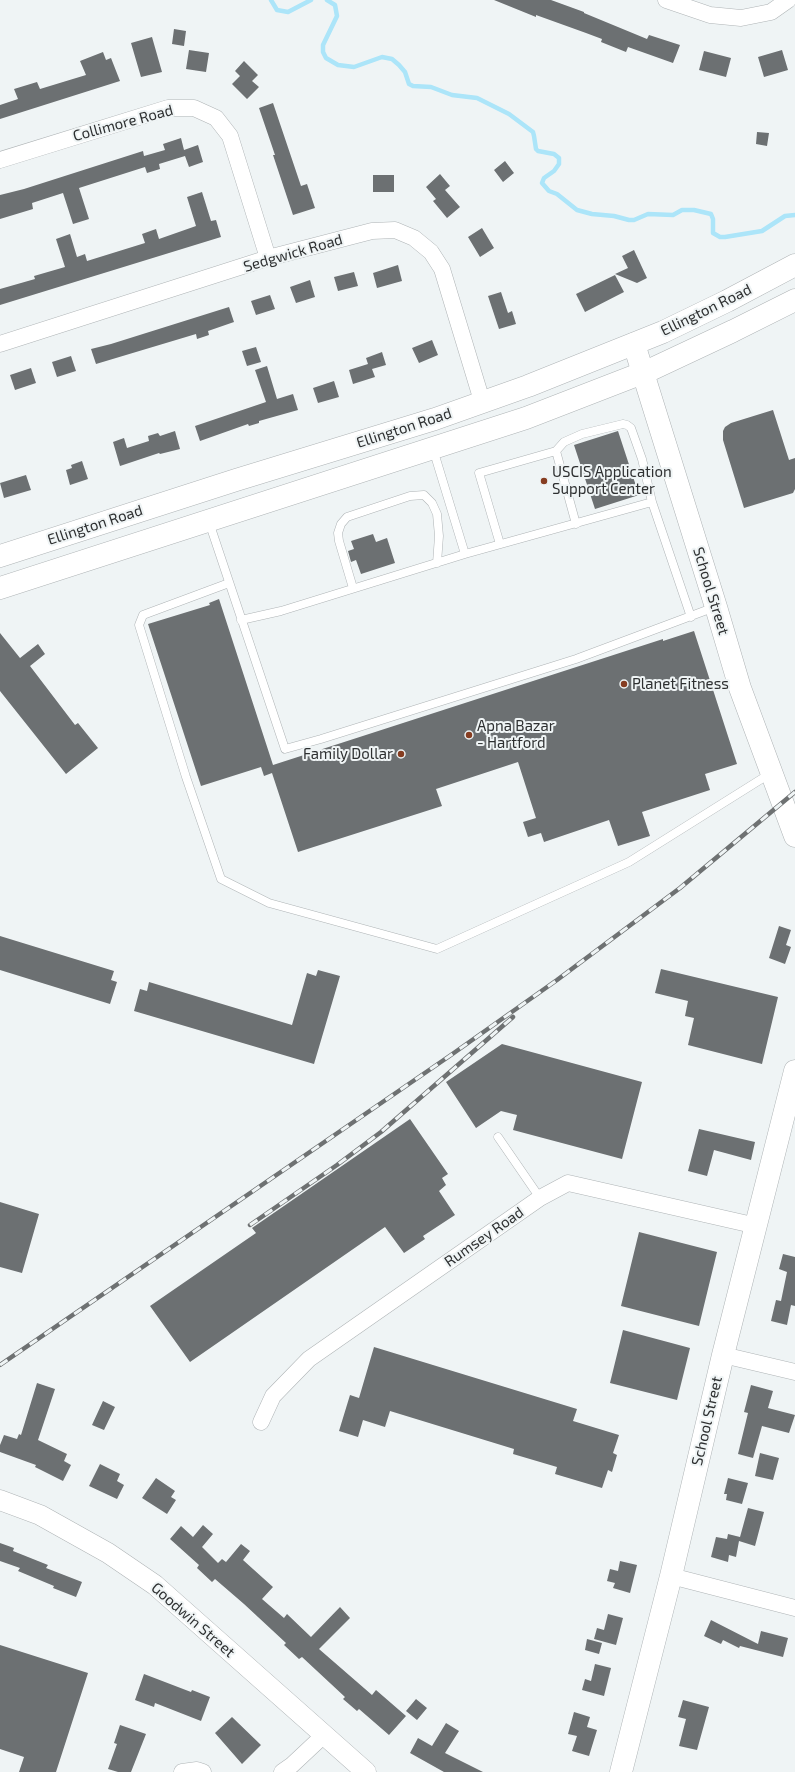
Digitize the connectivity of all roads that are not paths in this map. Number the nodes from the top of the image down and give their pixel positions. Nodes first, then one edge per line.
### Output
1 (666, 0) edge
2 (788, 0) edge
3 (0, 160) edge
4 (268, 258) junction
5 (795, 265) edge
6 (795, 300) edge
7 (0, 344) edge
8 (634, 344) junction
9 (644, 373) junction
10 (482, 401) junction
11 (433, 449) junction
12 (556, 451) junction
13 (200, 492) junction
14 (652, 502) junction
15 (209, 521) junction
16 (576, 524) junction
17 (500, 544) junction
18 (465, 554) junction
19 (0, 556) edge
20 (437, 563) junction
21 (229, 583) junction
22 (0, 587) edge
23 (353, 588) junction
24 (716, 607) junction
25 (691, 617) junction
26 (241, 620) junction
27 (772, 772) junction
28 (795, 836) edge
29 (795, 1071) edge
30 (498, 1137) dead end
31 (540, 1198) junction
32 (756, 1226) junction
33 (723, 1355) junction
34 (795, 1372) edge
35 (261, 1422) dead end
36 (0, 1500) edge
37 (671, 1576) junction
38 (795, 1608) edge
39 (324, 1735) junction
40 (182, 1772) edge
41 (203, 1772) edge
42 (282, 1772) edge
43 (366, 1772) edge
44 (621, 1772) edge

1 - 2 street
3 - 4 street, Collimore Road
4 - 7 street, Sedgwick Road
4 - 10 street, Sedgwick Road
5 - 8 main road, Ellington Road
6 - 9 main road, Ellington Road
8 - 9 main road, School Street
8 - 10 main road, Ellington Road
9 - 11 main road, Ellington Road
9 - 24 main road, School Street
10 - 13 main road, Ellington Road
11 - 15 main road, Ellington Road
11 - 18 lane
12 - 14 lane
12 - 16 lane
12 - 17 lane
13 - 15 main road
13 - 19 main road, Ellington Road
14 - 16 lane
14 - 25 lane
15 - 21 lane
15 - 22 main road, Ellington Road
16 - 17 lane
17 - 18 lane
18 - 20 lane
20 - 23 lane
20 - 23 lane
21 - 26 lane
21 - 27 lane
23 - 26 lane
24 - 25 lane
24 - 27 main road, School Street
25 - 26 lane
27 - 28 main road, School Street
29 - 32 main road, School Street
30 - 31 lane
31 - 32 street, Rumsey Road
31 - 35 street, Rumsey Road
32 - 33 main road, School Street
33 - 34 street
33 - 37 main road, School Street
36 - 39 street, Goodwin Street
37 - 38 street
37 - 44 main road, School Street
39 - 42 street
39 - 43 street, Goodwin Street
40 - 41 street

